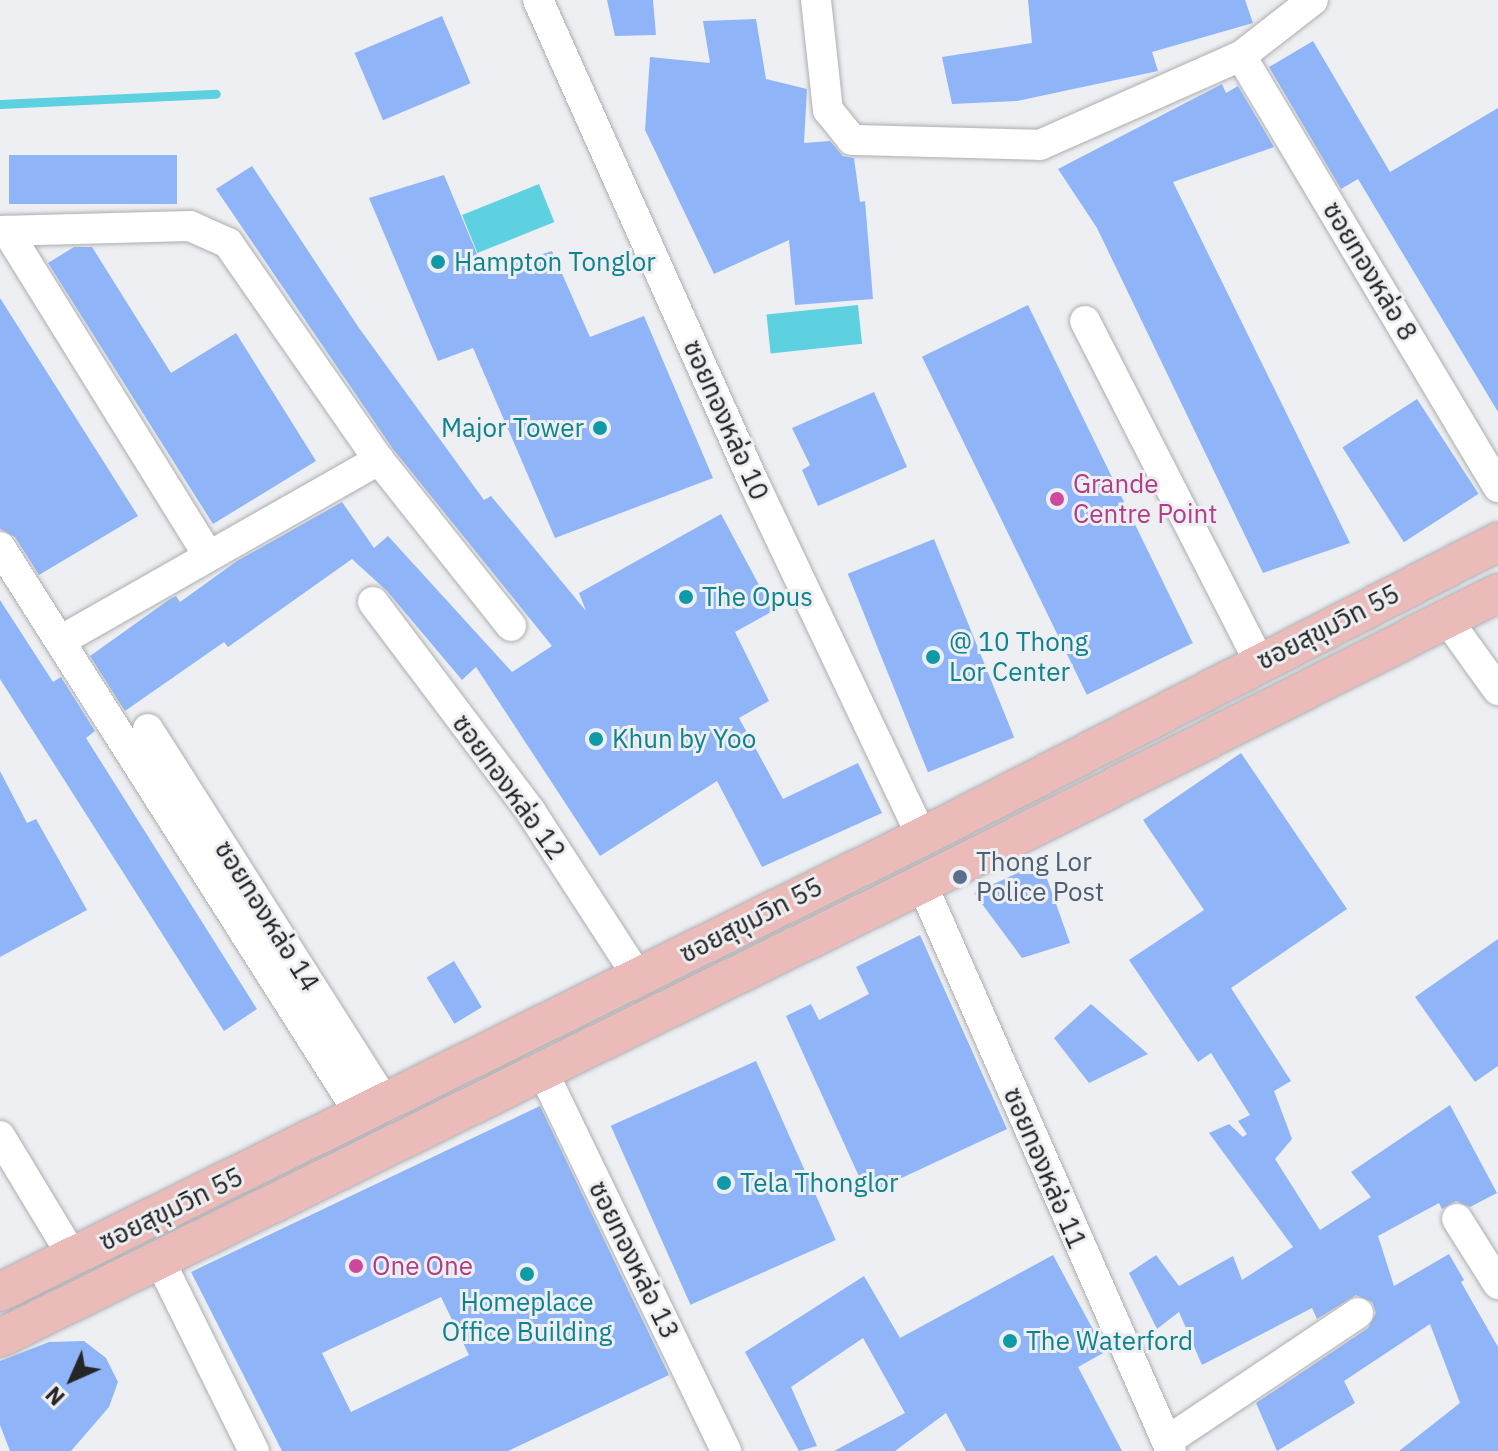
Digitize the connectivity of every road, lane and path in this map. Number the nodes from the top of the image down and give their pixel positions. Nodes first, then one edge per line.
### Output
1 (538, 0) edge
2 (816, 0) edge
3 (1313, 0) edge
4 (1241, 56) junction
5 (4, 231) edge
6 (1085, 321) dead end
7 (379, 460) junction
8 (1498, 487) edge
9 (1498, 542) edge
10 (0, 547) edge
11 (207, 554) junction
12 (1426, 577) junction
13 (1498, 593) edge
14 (373, 602) dead end
15 (1446, 618) junction
16 (511, 626) dead end
17 (60, 641) junction
18 (1259, 661) junction
19 (1498, 690) edge
20 (148, 729) dead end
21 (922, 837) junction
22 (922, 884) junction
23 (638, 977) junction
24 (520, 1037) junction
25 (542, 1070) junction
26 (373, 1110) junction
27 (0, 1136) edge
28 (1457, 1219) dead end
29 (143, 1222) junction
30 (73, 1257) junction
31 (159, 1259) junction
32 (1498, 1284) edge
33 (0, 1292) edge
34 (90, 1293) junction
35 (1358, 1313) dead end
36 (0, 1338) edge
37 (1169, 1446) edge
38 (254, 1451) edge
39 (726, 1451) edge

1 - 21 street, ซอยทองหล่อ 10
2 - 4 street
3 - 4 street
4 - 8 street, ซอยทองหล่อ 8
5 - 7 street
5 - 11 street
6 - 18 street
7 - 11 street
7 - 16 street
9 - 12 main road, ซอยสุขุมวิท 55
10 - 17 street
11 - 17 street
12 - 15 main road
12 - 18 main road, ซอยสุขุมวิท 55
13 - 15 main road, ซอยสุขุมวิท 55
14 - 23 street, ซอยทองหล่อ 12
15 - 19 street
15 - 22 main road, ซอยสุขุมวิท 55
17 - 26 street
18 - 21 main road, ซอยสุขุมวิท 55
20 - 26 street, ซอยทองหล่อ 14
21 - 22 main road
21 - 23 main road, ซอยสุขุมวิท 55
22 - 25 main road, ซอยสุขุมวิท 55
22 - 37 street, ซอยทองหล่อ 11
23 - 24 main road, ซอยสุขุมวิท 55
24 - 25 main road
24 - 26 main road, ซอยสุขุมวิท 55
25 - 31 main road, ซอยสุขุมวิท 55
25 - 39 street, ซอยทองหล่อ 13
26 - 29 main road, ซอยสุขุมวิท 55
27 - 30 street
28 - 32 street
29 - 30 main road, ซอยสุขุมวิท 55
29 - 31 main road
30 - 33 main road, ซอยสุขุมวิท 55
30 - 34 main road
31 - 34 main road, ซอยสุขุมวิท 55
31 - 38 street
34 - 36 main road, ซอยสุขุมวิท 55
35 - 37 street

